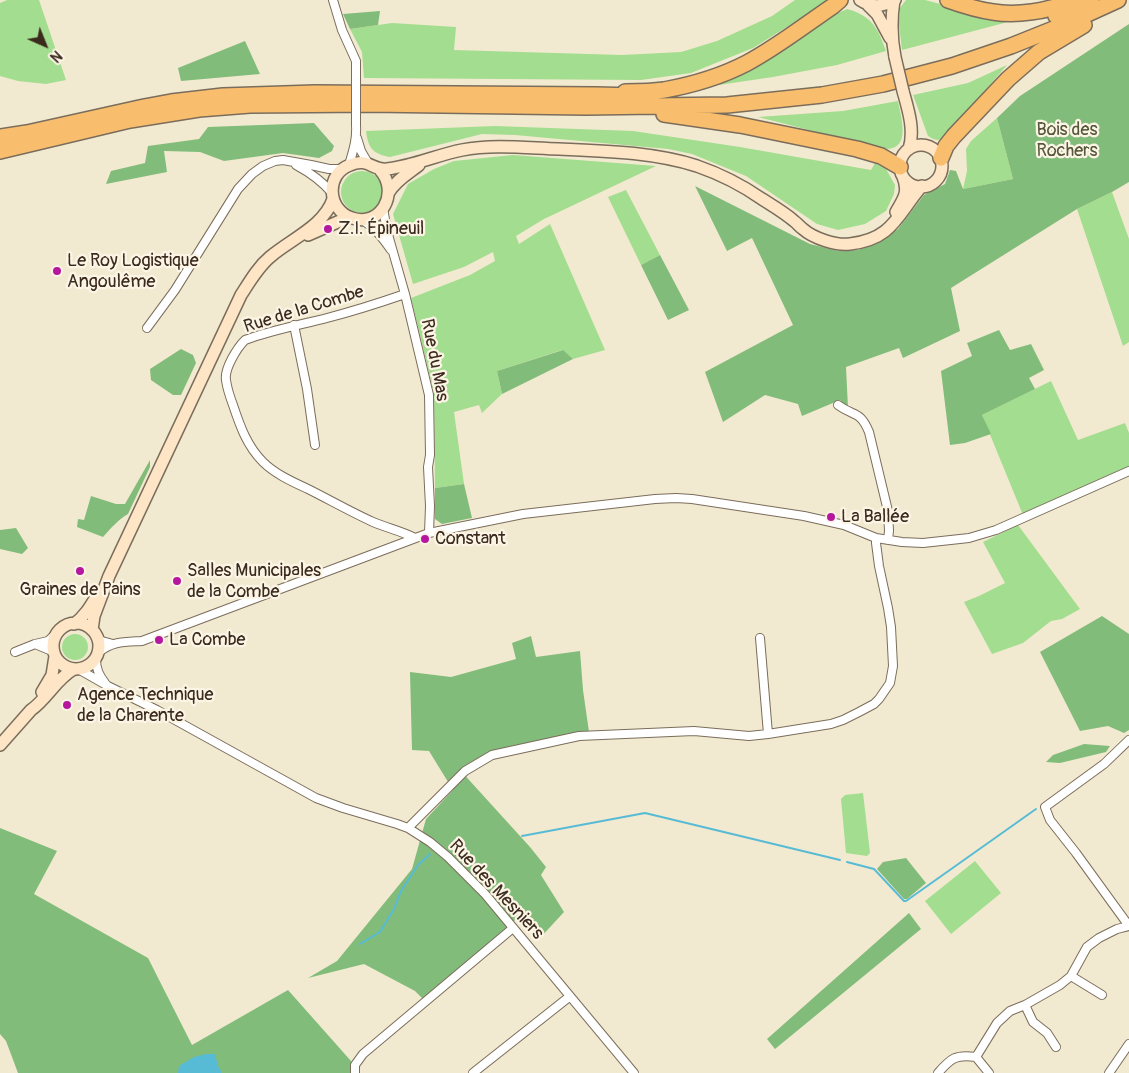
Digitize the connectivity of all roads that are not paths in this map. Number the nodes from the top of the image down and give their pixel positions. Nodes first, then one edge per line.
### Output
1 (333, 0) edge
2 (840, 0) edge
3 (895, 0) edge
4 (948, 0) edge
5 (1073, 0) edge
6 (1091, 0) edge
7 (1118, 0) edge
8 (1129, 0) edge
9 (864, 2) edge
10 (891, 40) junction
11 (596, 95) junction
12 (623, 106) junction
13 (910, 118) junction
14 (90, 119) junction
15 (130, 120) junction
16 (356, 136) junction
17 (0, 137) edge
18 (0, 143) edge
19 (925, 145) junction
20 (909, 149) junction
21 (0, 151) edge
22 (0, 158) edge
23 (941, 158) junction
24 (423, 161) junction
25 (292, 162) junction
26 (368, 163) junction
27 (345, 167) junction
28 (380, 170) junction
29 (902, 172) junction
30 (922, 186) junction
31 (389, 192) junction
32 (333, 196) junction
33 (384, 208) junction
34 (349, 217) junction
35 (361, 219) junction
36 (795, 221) junction
37 (292, 241) junction
38 (394, 255) junction
39 (405, 294) junction
40 (294, 325) junction
41 (147, 328) dead end
42 (838, 406) dead end
43 (316, 445) dead end
44 (1129, 471) edge
45 (429, 533) junction
46 (415, 538) junction
47 (876, 538) junction
48 (888, 540) junction
49 (109, 576) junction
50 (74, 624) junction
51 (57, 633) junction
52 (95, 634) junction
53 (760, 638) dead end
54 (35, 644) junction
55 (113, 644) junction
56 (15, 652) dead end
57 (54, 654) junction
58 (97, 656) junction
59 (76, 669) junction
60 (108, 686) junction
61 (31, 710) junction
62 (768, 734) junction
63 (1129, 740) edge
64 (0, 746) edge
65 (408, 828) junction
66 (1129, 926) edge
67 (513, 928) junction
68 (1071, 976) junction
69 (1102, 995) dead end
70 (569, 996) junction
71 (1025, 1004) junction
72 (1129, 1044) edge
73 (1056, 1047) dead end
74 (976, 1057) junction
75 (355, 1073) edge
76 (473, 1073) edge
77 (634, 1073) edge
78 (938, 1073) edge
79 (989, 1073) edge
80 (1109, 1073) edge

1 - 16 street, bridge
2 - 11 highway
3 - 9 street
3 - 10 street
4 - 5 highway
6 - 11 highway
7 - 12 highway
8 - 23 highway
9 - 10 street
10 - 13 street, bridge
11 - 14 highway
12 - 15 highway
12 - 29 highway
13 - 19 street
13 - 20 street
14 - 17 highway
14 - 18 highway
15 - 21 highway
15 - 22 highway
16 - 26 street
16 - 27 street
19 - 20 street
19 - 23 street
20 - 29 street
23 - 30 street
24 - 28 street
24 - 31 street
24 - 36 street
25 - 27 street
25 - 32 street
25 - 41 street
26 - 27 street
26 - 28 street
27 - 32 street
28 - 31 street
29 - 30 street
29 - 36 street
30 - 36 street
31 - 33 street
32 - 34 street
32 - 37 street
33 - 35 street
33 - 38 street, Rue du Mas
34 - 35 street
34 - 37 street
35 - 38 street, Rue du Mas
37 - 49 street
38 - 39 street, Rue du Mas
39 - 40 street, Rue de la Combe
39 - 45 street, Rue du Mas
40 - 43 street
40 - 46 street, Rue de la Combe
42 - 48 street
44 - 48 street
45 - 46 street
45 - 47 street
46 - 55 street
47 - 48 street
47 - 62 street
49 - 50 street
49 - 52 street
50 - 51 street
50 - 52 street
51 - 54 street
51 - 57 street
52 - 55 street
52 - 58 street
53 - 62 street
54 - 56 street
54 - 57 street
55 - 58 street
57 - 59 street
57 - 61 street
58 - 59 street
58 - 60 street
59 - 60 street, Rue des Mesniers
59 - 61 street
60 - 65 street, Rue des Mesniers
61 - 64 street
62 - 65 street
63 - 66 street
65 - 67 street, Rue des Mesniers
66 - 68 street
67 - 70 street, Rue des Mesniers
67 - 75 street
68 - 69 street
68 - 71 street
70 - 76 street
70 - 77 street, Rue des Mesniers
71 - 73 street
71 - 74 street
72 - 80 street
74 - 78 street
74 - 79 street

